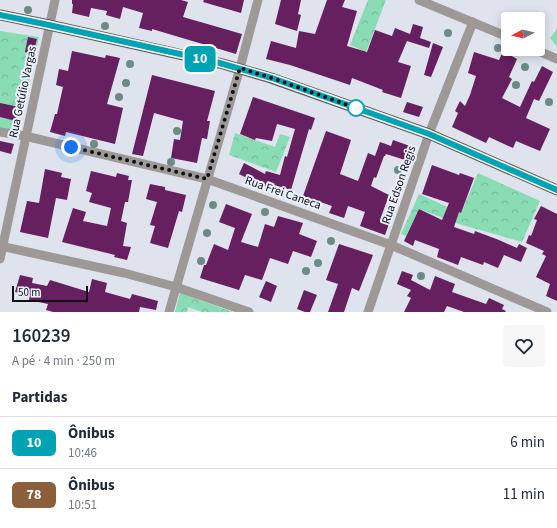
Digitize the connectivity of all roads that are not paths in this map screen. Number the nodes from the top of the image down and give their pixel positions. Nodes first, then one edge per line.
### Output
1 (55, 0) edge
2 (258, 0) edge
3 (419, 0) edge
4 (0, 15) edge
5 (473, 22) junction
6 (49, 25) junction
7 (501, 35) edge
8 (545, 54) edge
9 (557, 59) edge
10 (240, 68) junction
11 (0, 132) edge
12 (429, 134) junction
13 (25, 136) junction
14 (207, 179) junction
15 (557, 190) edge
16 (391, 245) junction
17 (1, 246) edge
18 (0, 259) edge
19 (176, 287) junction
20 (169, 312) edge
21 (249, 312) edge
22 (368, 312) edge
23 (547, 312) edge

1 - 6 street, Rua Getúlio Vargas
2 - 10 street
3 - 5 street
4 - 6 main road
5 - 7 street
5 - 12 street, Rua Edson Regis
6 - 10 main road
6 - 13 street, Rua Getúlio Vargas
8 - 9 street
10 - 12 main road
10 - 14 street
11 - 13 street, Rua Frei Caneca
12 - 15 main road
12 - 16 street, Rua Edson Regis
13 - 14 street, Rua Frei Caneca
13 - 17 street, Rua Getúlio Vargas
14 - 16 street, Rua Frei Caneca
14 - 19 street
16 - 22 street, Rua Edson Regis
16 - 23 street, Rua Frei Caneca
17 - 18 street, Rua Getúlio Vargas
17 - 19 street
19 - 20 street
19 - 21 street

